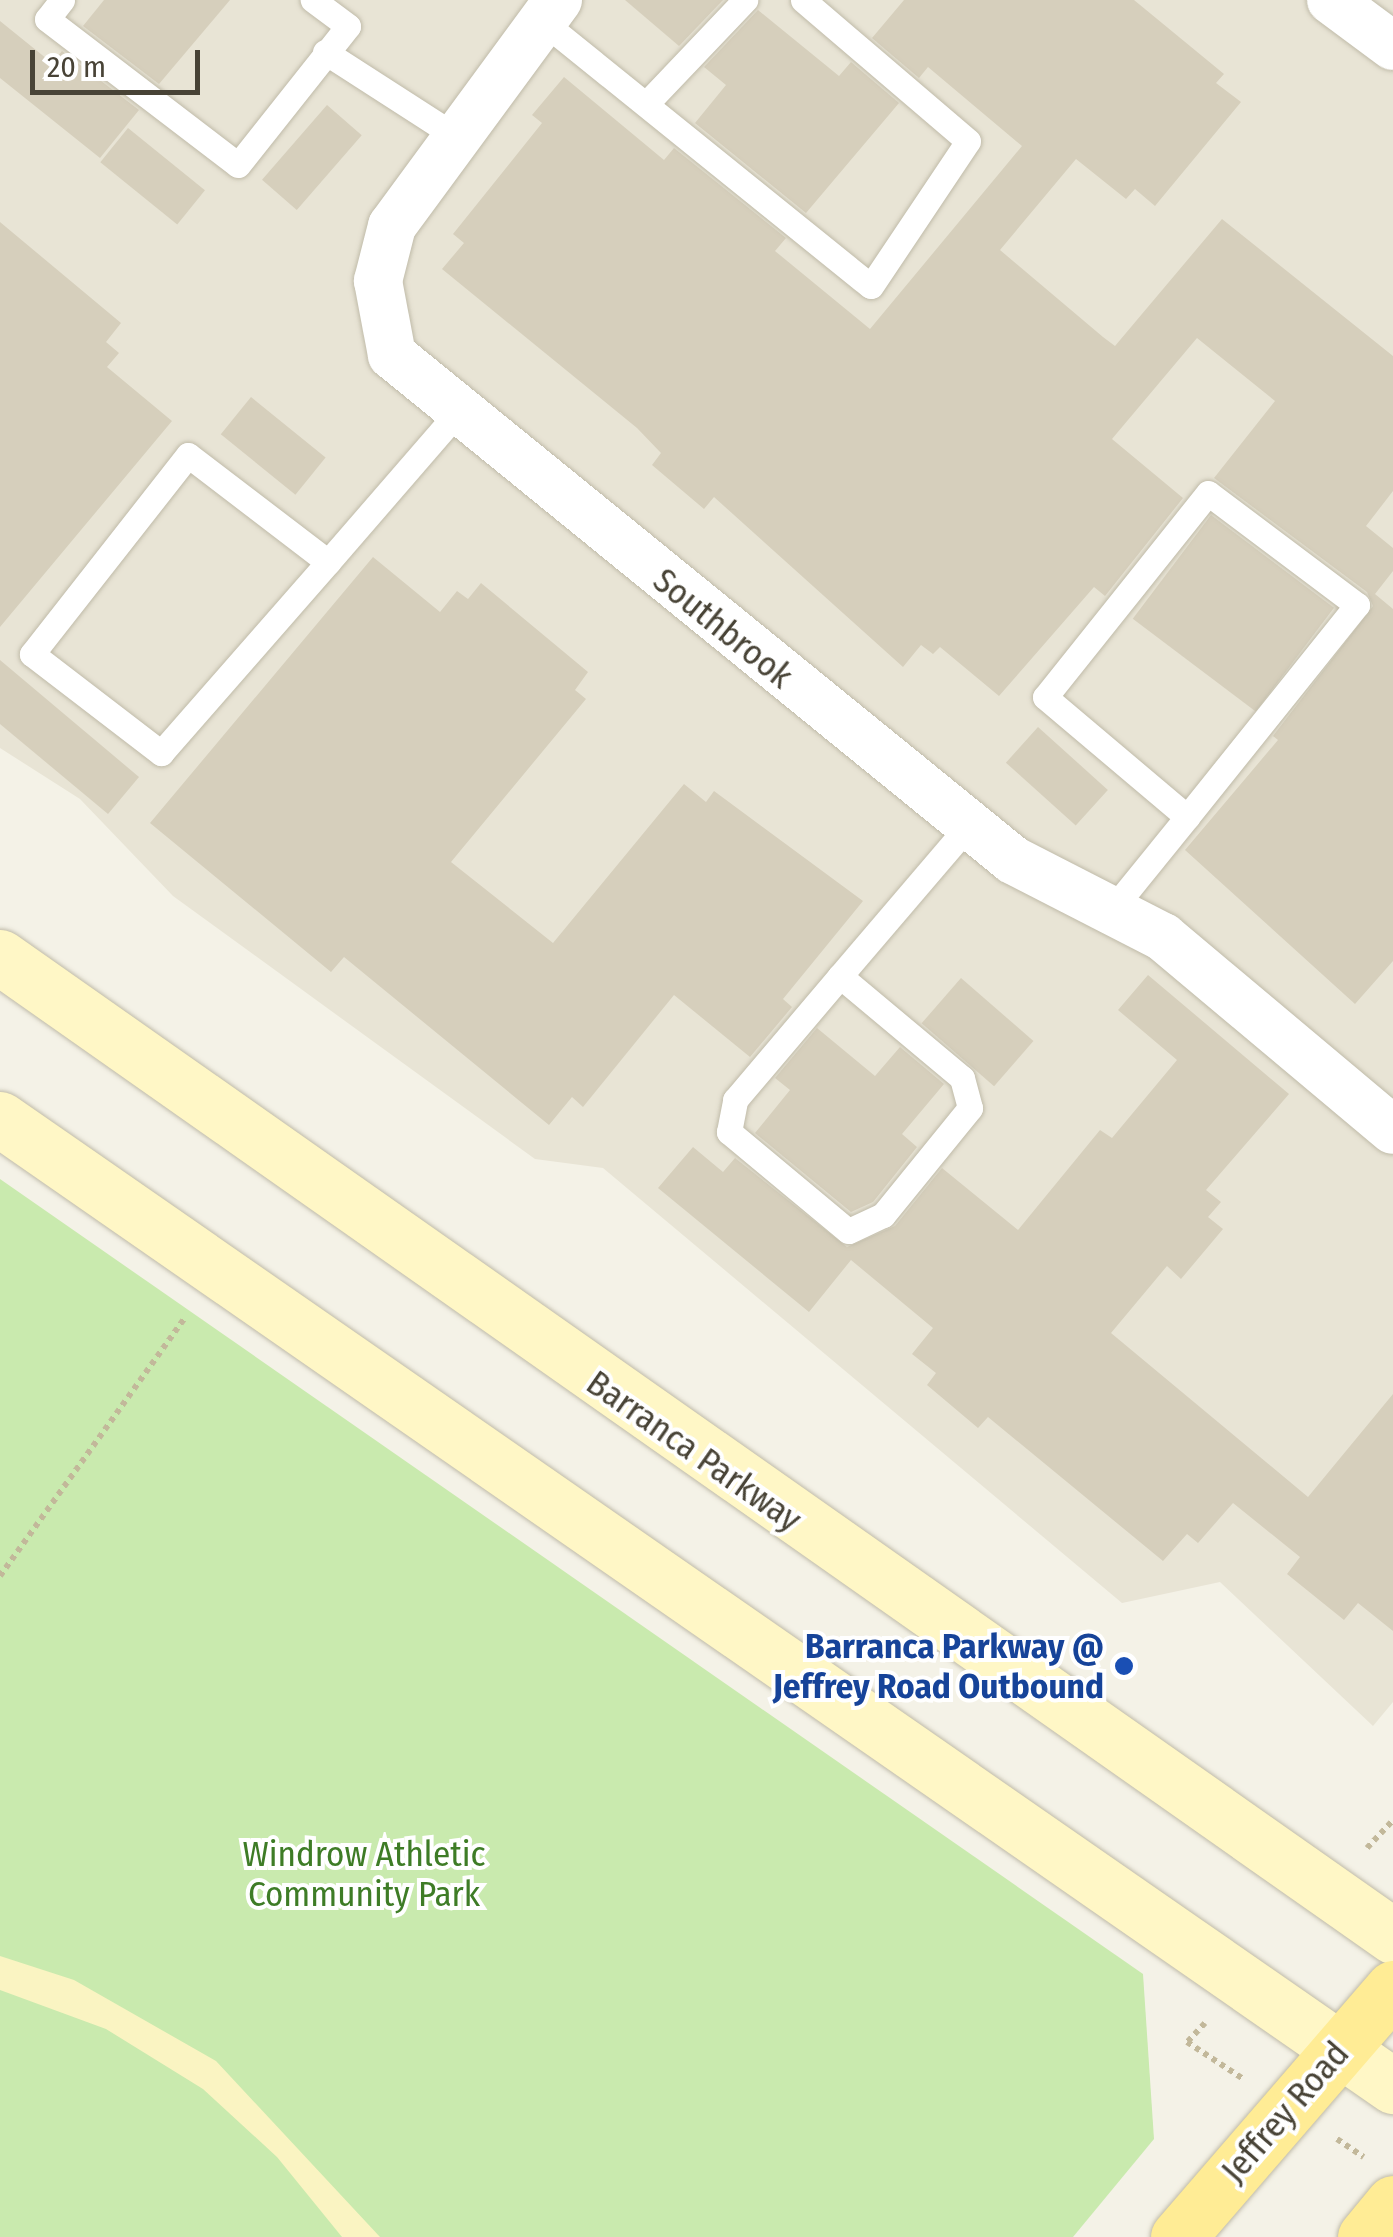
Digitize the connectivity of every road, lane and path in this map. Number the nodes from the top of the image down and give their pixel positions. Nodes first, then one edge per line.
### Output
1 (62, 0) edge
2 (313, 0) edge
3 (745, 0) edge
4 (804, 0) edge
5 (1331, 0) edge
6 (550, 10) edge
7 (1393, 46) edge
8 (325, 52) junction
9 (646, 104) junction
10 (457, 136) junction
11 (457, 413) junction
12 (328, 562) junction
13 (1187, 817) junction
14 (969, 825) junction
15 (1111, 910) junction
16 (0, 957) edge
17 (840, 976) junction
18 (0, 1119) edge
19 (1393, 1130) edge
20 (184, 1318) dead end
21 (0, 1576) edge
22 (1393, 1936) edge
23 (1393, 1988) edge
24 (1338, 2049) junction
25 (1393, 2086) edge
26 (1393, 2202) edge
27 (1178, 2237) edge
28 (1364, 2237) edge

1 - 8 lane
2 - 8 lane
3 - 9 lane
4 - 9 lane
5 - 7 street
6 - 9 lane
6 - 10 street, Southbrook
8 - 10 lane
10 - 11 street, Southbrook
11 - 12 lane
11 - 14 street, Southbrook
12 - 12 lane
13 - 13 lane
13 - 15 lane
14 - 15 street, Southbrook
14 - 17 lane
15 - 19 street, Southbrook
16 - 22 main road, Barranca Parkway
17 - 17 lane
18 - 24 main road
20 - 21 path
23 - 24 main road, Jeffrey Road
24 - 25 main road
24 - 27 main road, Jeffrey Road
26 - 28 main road

